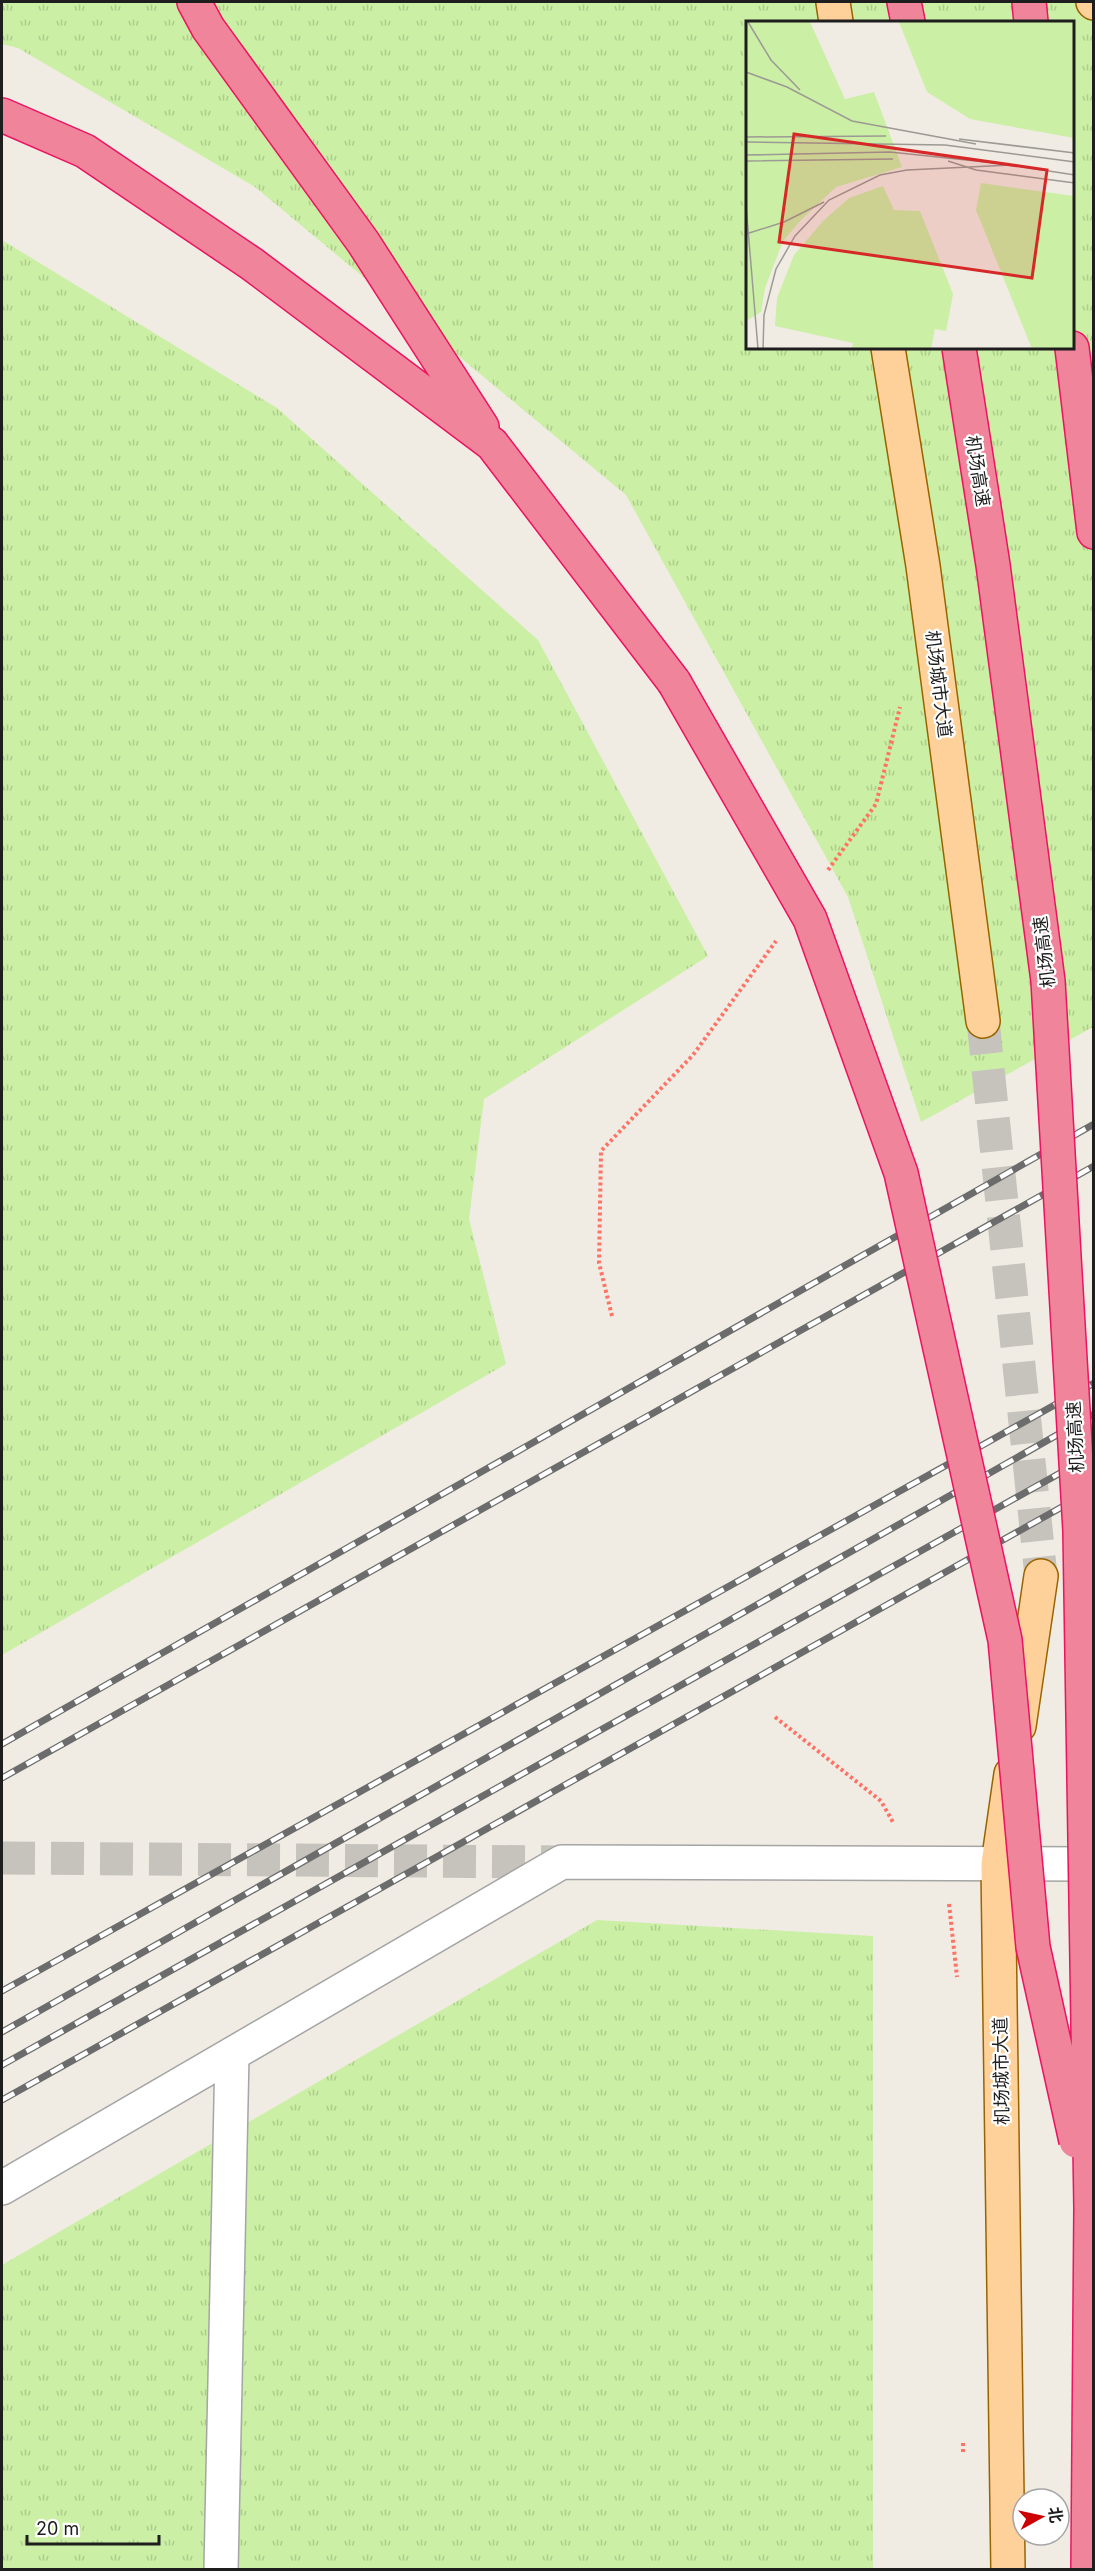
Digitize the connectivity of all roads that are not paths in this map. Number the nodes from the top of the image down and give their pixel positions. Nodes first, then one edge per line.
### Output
1 (194, 2) edge
2 (833, 2) edge
3 (904, 2) edge
4 (1029, 2) edge
5 (836, 21) edge
6 (908, 21) edge
7 (1031, 21) edge
8 (2, 115) edge
9 (888, 350) edge
10 (959, 350) edge
11 (1072, 350) edge
12 (492, 444) junction
13 (1094, 532) edge
14 (983, 1021) tunnel mouth
15 (1041, 1576) tunnel mouth
16 (998, 1864) junction
17 (1094, 1864) edge
18 (232, 2054) junction
19 (2, 2187) edge
20 (1091, 2208) junction
21 (220, 2570) edge
22 (1008, 2570) edge
23 (1088, 2570) edge

1 - 12 highway
2 - 5 main road
3 - 6 highway
4 - 7 highway
8 - 12 highway
9 - 14 main road, 机场城市大道
10 - 20 highway, 机场高速, bridge
11 - 13 highway
12 - 20 highway, bridge
15 - 16 main road, 机场城市大道
16 - 17 street
16 - 18 street
16 - 22 main road, 机场城市大道
18 - 19 street
18 - 21 street
20 - 23 highway, 机场高速, bridge

